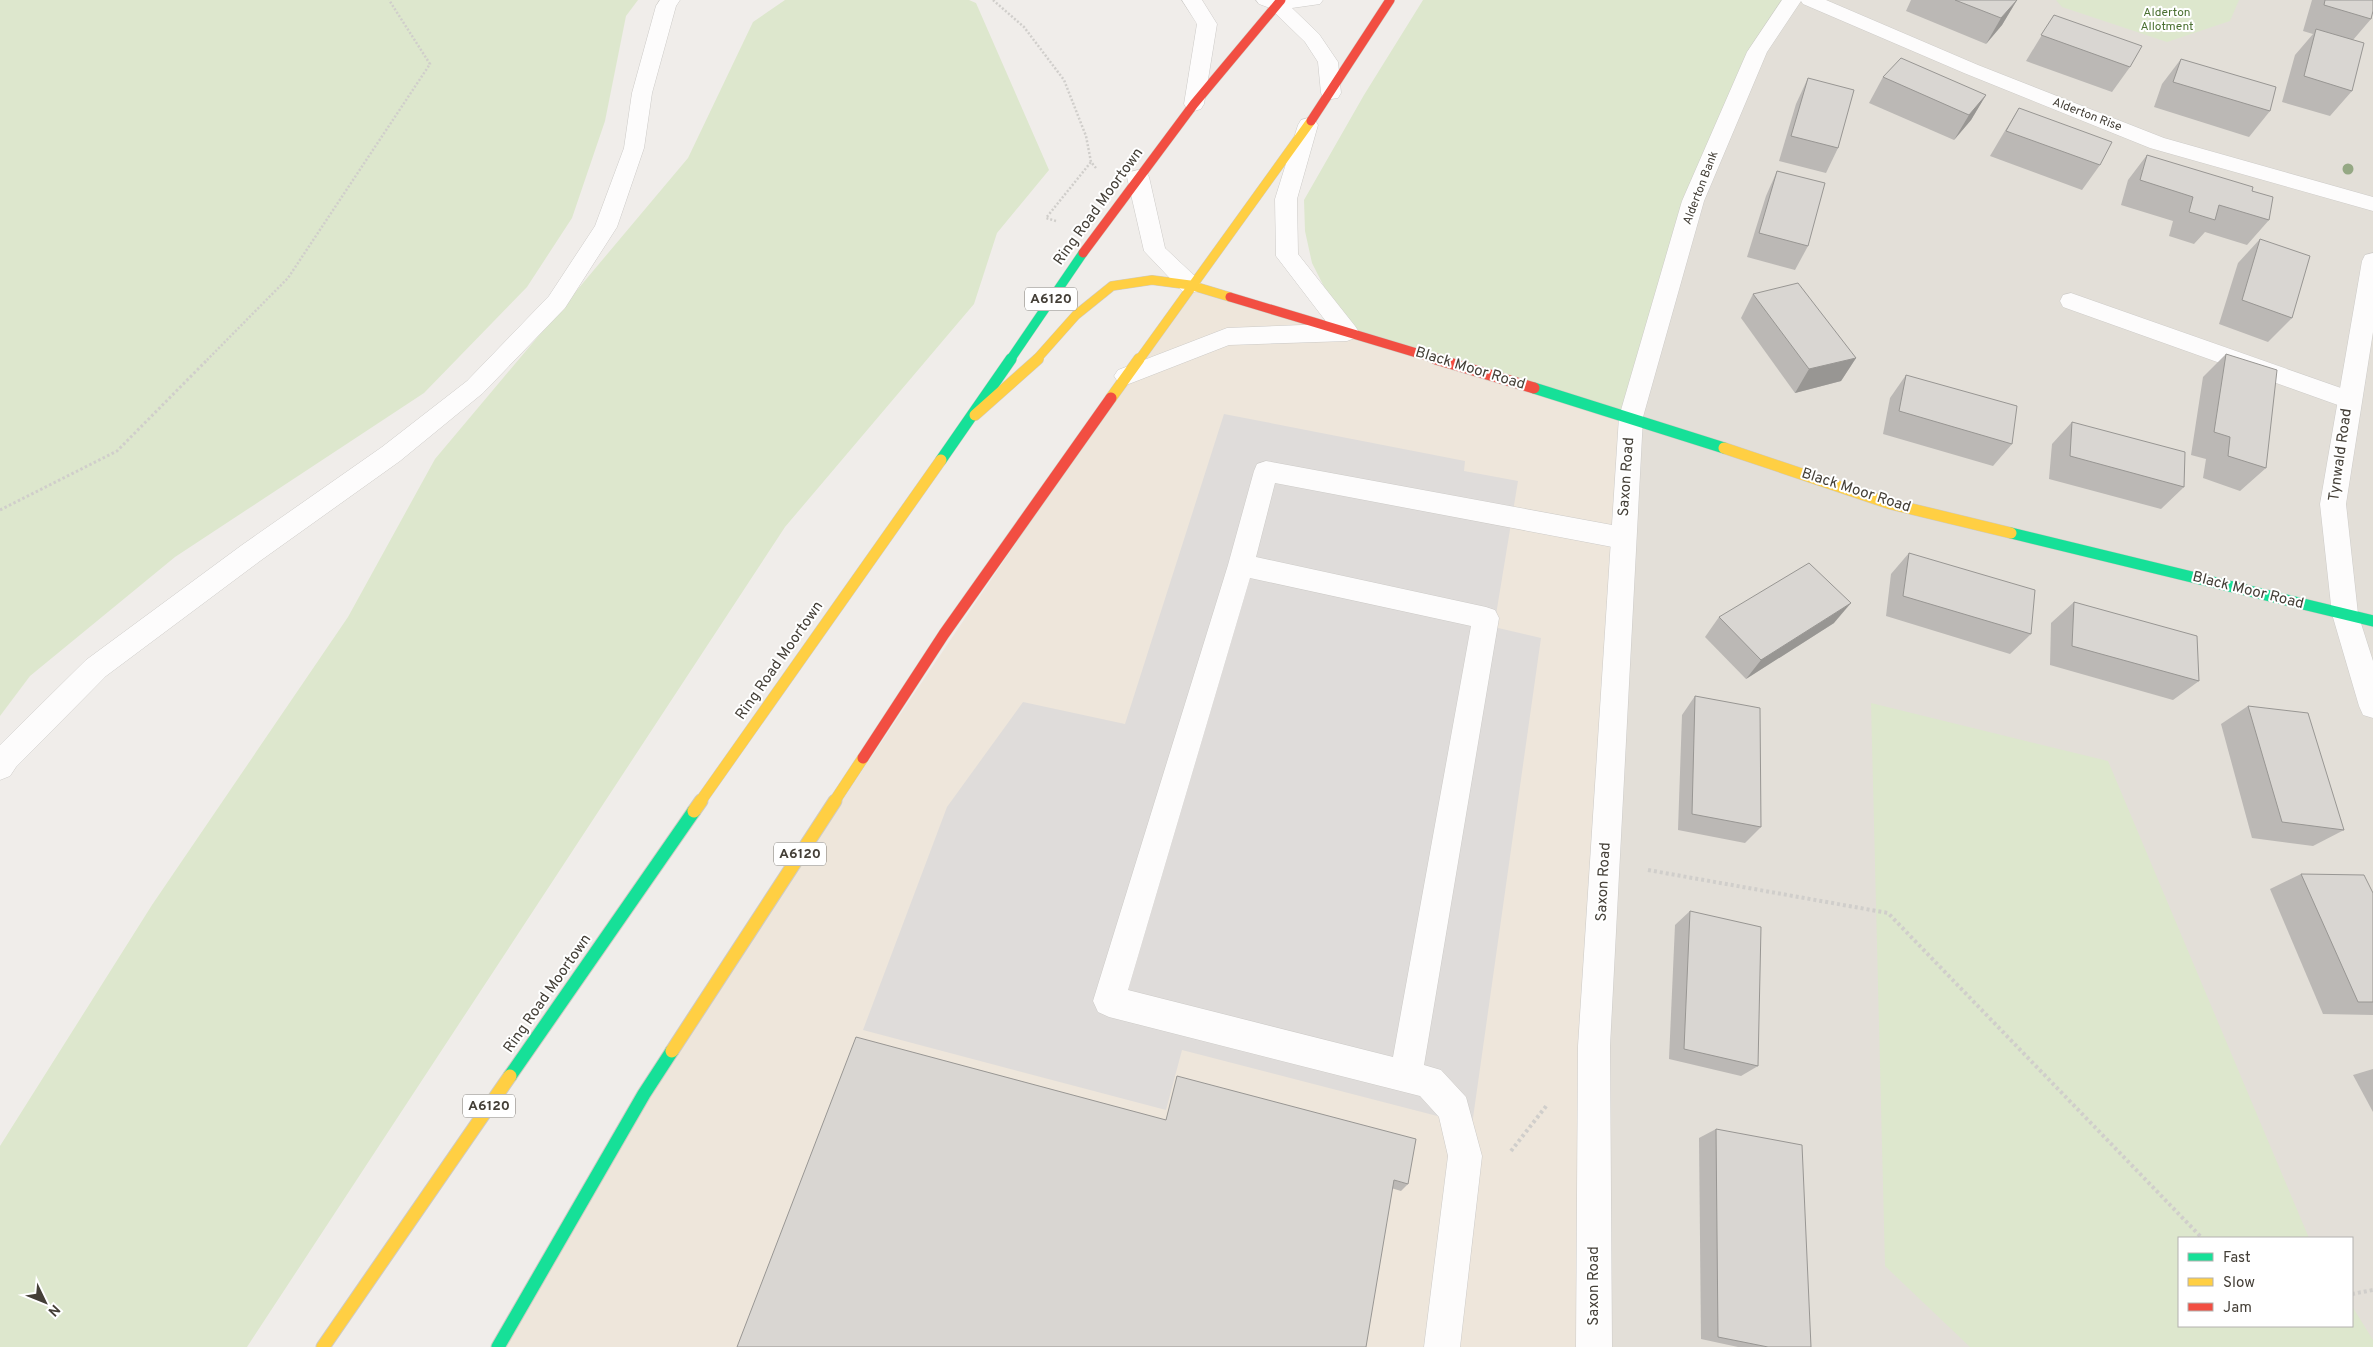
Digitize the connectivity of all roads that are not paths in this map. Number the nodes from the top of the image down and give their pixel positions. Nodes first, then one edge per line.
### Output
1 (670, 0) edge
2 (1192, 0) edge
3 (1313, 0) edge
4 (1390, 0) edge
5 (1792, 0) edge
6 (1810, 0) edge
7 (1275, 1) edge
8 (1331, 93) junction
9 (1194, 104) junction
10 (1308, 126) junction
11 (1138, 177) junction
12 (2373, 204) edge
13 (2373, 261) edge
14 (1190, 285) junction
15 (2072, 301) dead end
16 (1346, 332) junction
17 (1126, 376) junction
18 (2349, 400) junction
19 (1631, 417) junction
20 (967, 423) junction
21 (1623, 538) junction
22 (1241, 566) junction
23 (2345, 614) junction
24 (2373, 621) edge
25 (2373, 706) edge
26 (0, 766) edge
27 (1406, 1078) junction
28 (323, 1347) edge
29 (498, 1347) edge
30 (1442, 1347) edge
31 (1594, 1347) edge

1 - 26 street
2 - 9 street
3 - 7 street
4 - 8 main road, A6120
5 - 19 street, Alderton Bank
6 - 12 street, Alderton Rise
7 - 8 street
7 - 9 main road, Ring Road Moortown / A6120
8 - 10 main road, A6120
9 - 11 main road, Ring Road Moortown / A6120
10 - 14 main road, A6120
10 - 16 street
11 - 14 street, Black Moor Road
11 - 20 main road, Ring Road Moortown / A6120
13 - 18 street, Tynwald Road
14 - 16 main road, Black Moor Road
14 - 17 main road, A6120
14 - 20 main road, Black Moor Road
15 - 18 street
16 - 17 street, Black Moor Road
16 - 19 main road, Black Moor Road
17 - 29 main road, A6120
18 - 23 street, Tynwald Road
19 - 21 street, Saxon Road
19 - 23 main road, Black Moor Road
20 - 28 main road, Ring Road Moortown / A6120
21 - 22 street
21 - 31 street, Saxon Road
22 - 27 street
22 - 27 street
23 - 24 main road, Black Moor Road
23 - 25 street, Tynwald Road
27 - 30 street

